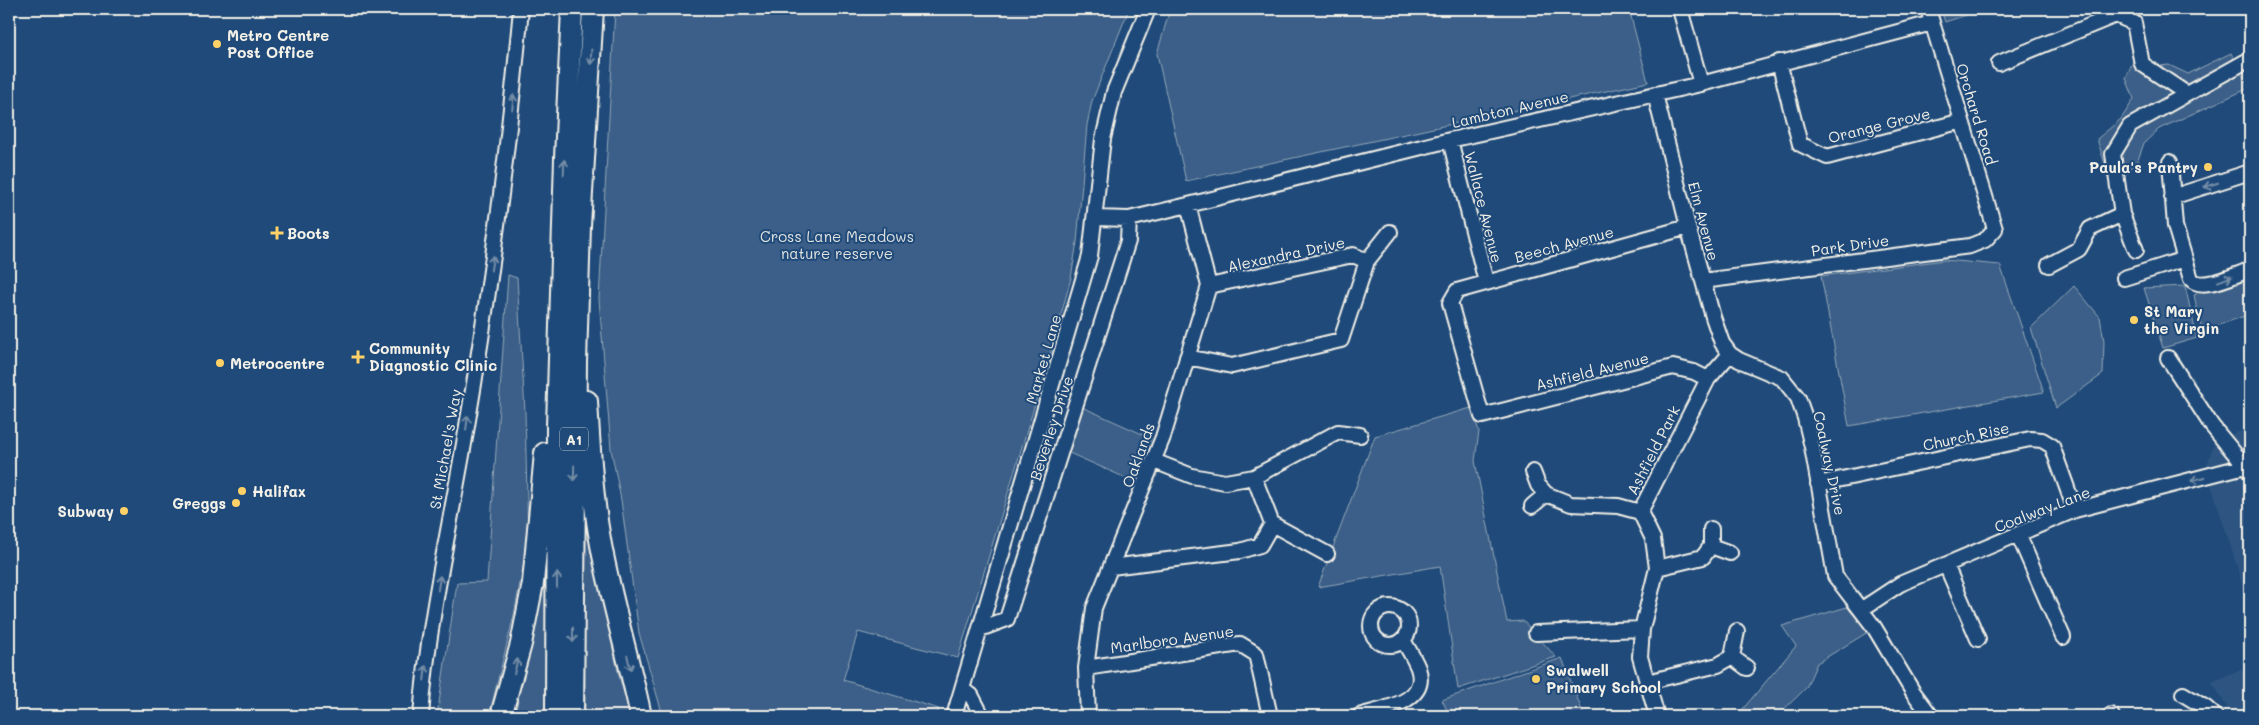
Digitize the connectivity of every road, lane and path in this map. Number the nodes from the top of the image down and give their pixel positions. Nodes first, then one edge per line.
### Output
1 (521, 9) edge
2 (572, 9) edge
3 (593, 9) edge
4 (1148, 9) edge
5 (1680, 9) edge
6 (1928, 9) edge
7 (1932, 24) junction
8 (2250, 59) edge
9 (1779, 62) junction
10 (1999, 64) dead end
11 (1702, 84) junction
12 (1655, 94) junction
13 (2187, 94) junction
14 (1962, 121) junction
15 (1450, 140) junction
16 (586, 162) junction
17 (2170, 162) dead end
18 (2250, 172) edge
19 (2172, 197) junction
20 (1188, 205) junction
21 (2122, 214) junction
22 (563, 215) junction
23 (1095, 218) junction
24 (1128, 219) junction
25 (1688, 227) junction
26 (1995, 229) joint
27 (1390, 232) dead end
28 (2136, 250) dead end
29 (2184, 259) junction
30 (1367, 261) junction
31 (2048, 264) dead end
32 (2250, 270) edge
33 (2124, 278) dead end
34 (1703, 281) junction
35 (1486, 282) junction
36 (1209, 286) junction
37 (1730, 354) junction
38 (1187, 357) junction
39 (2168, 358) dead end
40 (1708, 379) junction
41 (1482, 416) joint
42 (1360, 435) dead end
43 (1154, 461) junction
44 (2248, 469) edge
45 (1532, 472) dead end
46 (1254, 477) junction
47 (1818, 484) junction
48 (1546, 494) junction
49 (1532, 506) dead end
50 (2076, 510) junction
51 (1640, 512) junction
52 (1272, 524) junction
53 (1711, 529) dead end
54 (2018, 534) junction
55 (1711, 546) junction
56 (1730, 553) dead end
57 (1327, 554) dead end
58 (1946, 565) junction
59 (1111, 566) junction
60 (1656, 568) junction
61 (1862, 609) junction
62 (1642, 629) junction
63 (980, 630) junction
64 (1737, 630) dead end
65 (1536, 633) dead end
66 (2064, 637) dead end
67 (1978, 639) dead end
68 (1403, 640) dead end
69 (1732, 657) junction
70 (1086, 668) junction
71 (1747, 668) dead end
72 (1647, 682) junction
73 (510, 689) junction
74 (962, 690) junction
75 (2183, 694) dead end
76 (421, 716) edge
77 (501, 716) edge
78 (507, 716) edge
79 (556, 716) edge
80 (573, 716) edge
81 (641, 716) edge
82 (954, 716) edge
83 (982, 716) edge
84 (1087, 716) edge
85 (1270, 716) edge
86 (1359, 716) edge
87 (1656, 716) edge
88 (1931, 716) edge
89 (2215, 716) edge

76 -> 1 street, St Michael's Way
22 -> 2 highway, A1
3 -> 16 highway, A1
4 - 23 street, Market Lane
5 - 11 street
6 - 7 street, Orchard Road
7 - 9 street, Lambton Avenue
7 - 14 street, Orchard Road
8 - 13 street
9 - 11 street, Lambton Avenue
9 - 14 street, Orange Grove
10 - 13 street
11 - 12 street, Lambton Avenue
12 - 15 street, Lambton Avenue
12 - 25 street, Elm Avenue
13 - 21 street
14 - 26 street, Orchard Road
15 - 20 street, Lambton Avenue
15 - 35 street, Wallace Avenue
16 -> 80 highway, A1
16 -> 81 highway
17 - 19 street
18 -> 19 street
19 - 29 street
20 - 24 street, Lambton Avenue
20 - 36 street
21 - 28 street
21 - 31 street
73 -> 22 highway
79 -> 22 highway, A1
23 - 24 street, Lambton Avenue
23 - 63 street, Market Lane
24 - 63 street, Beverley Drive
25 - 34 street, Elm Avenue
25 - 35 street, Beech Avenue
26 - 34 street, Park Drive
27 - 30 street
29 -> 32 street
29 - 33 street
30 - 36 street, Alexandra Drive
30 - 38 street
34 - 37 street, Elm Avenue
35 - 41 street, Beech Avenue
36 - 38 street, Oaklands
37 - 40 street, Ashfield Park
37 - 47 street, Coalway Drive
38 - 43 street, Oaklands
39 - 44 street
40 - 41 street, Ashfield Avenue
40 - 51 street, Ashfield Park
42 - 46 street
43 - 46 street
43 - 59 street, Oaklands
44 -> 50 street, Coalway Lane
45 - 48 street
46 - 52 street
47 - 50 street, Church Rise
47 - 61 street, Coalway Drive
48 - 49 street
48 - 51 street
50 - 54 street, Coalway Lane
51 - 60 street, Ashfield Park
52 - 57 street
52 - 59 street
53 - 55 street
54 - 58 street, Coalway Lane
54 - 66 street
55 - 56 street
55 - 60 street
58 - 61 street, Coalway Lane
58 - 67 street
59 - 70 street, Oaklands
60 - 62 street, Ashfield Park
61 - 88 street, Coalway Drive
62 - 65 street
62 - 72 street, Ashfield Park
63 - 74 street, Market Lane
64 - 69 street
68 - 86 street
69 - 71 street
69 - 72 street
70 - 84 street, Oaklands
70 - 85 street, Marlboro Avenue
72 - 87 street, Ashfield Park
73 - 77 highway
73 - 78 highway
74 - 82 street, Market Lane
74 - 83 street
75 - 89 street

